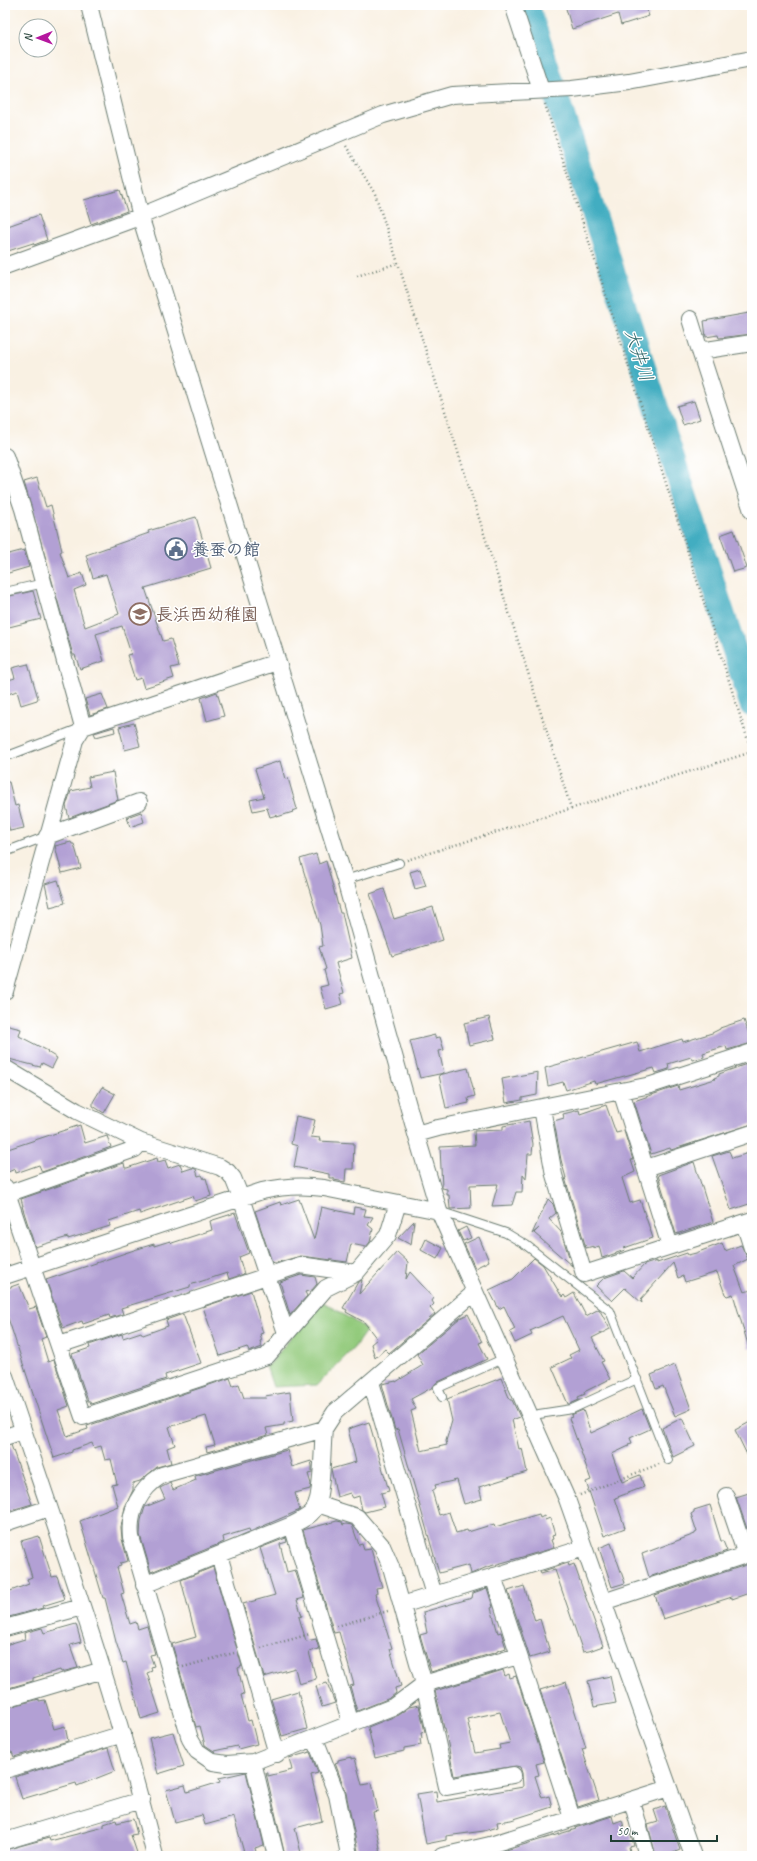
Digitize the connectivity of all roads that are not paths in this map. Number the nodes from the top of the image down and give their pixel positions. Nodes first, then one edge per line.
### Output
1 (89, 5) edge
2 (513, 5) edge
3 (752, 59) edge
4 (543, 90) junction
5 (141, 216) junction
6 (5, 266) edge
7 (690, 319) dead end
8 (752, 343) edge
9 (700, 351) junction
10 (6, 459) edge
11 (752, 511) edge
12 (44, 583) junction
13 (5, 592) edge
14 (277, 662) junction
15 (83, 727) junction
16 (5, 758) edge
17 (139, 802) dead end
18 (47, 836) junction
19 (5, 852) edge
20 (399, 862) road end
21 (345, 880) junction
22 (5, 990) edge
23 (752, 1052) edge
24 (5, 1068) edge
25 (621, 1091) junction
26 (542, 1108) junction
27 (752, 1133) edge
28 (416, 1134) junction
29 (141, 1142) junction
30 (646, 1168) junction
31 (6, 1190) edge
32 (241, 1198) junction
33 (398, 1203) junction
34 (439, 1211) junction
35 (748, 1222) edge
36 (670, 1246) junction
37 (752, 1248) edge
38 (32, 1267) junction
39 (356, 1273) junction
40 (5, 1276) edge
41 (267, 1276) junction
42 (580, 1280) junction
43 (475, 1292) junction
44 (286, 1333) junction
45 (59, 1345) junction
46 (505, 1358) junction
47 (5, 1376) edge
48 (637, 1379) junction
49 (371, 1382) junction
50 (442, 1397) dead end
51 (531, 1417) junction
52 (324, 1429) junction
53 (24, 1431) junction
54 (5, 1437) edge
55 (668, 1460) road end
56 (726, 1496) dead end
57 (317, 1504) junction
58 (49, 1508) junction
59 (5, 1523) edge
60 (292, 1524) junction
61 (584, 1548) junction
62 (749, 1554) edge
63 (219, 1555) junction
64 (493, 1576) junction
65 (144, 1585) junction
66 (434, 1595) junction
67 (603, 1602) junction
68 (402, 1606) junction
69 (82, 1607) junction
70 (5, 1628) edge
71 (518, 1656) junction
72 (103, 1670) junction
73 (424, 1684) junction
74 (5, 1699) edge
75 (351, 1724) junction
76 (122, 1734) junction
77 (315, 1739) junction
78 (278, 1754) junction
79 (253, 1762) junction
80 (5, 1770) edge
81 (512, 1775) dead end
82 (669, 1788) junction
83 (142, 1800) junction
84 (632, 1801) junction
85 (572, 1818) junction
86 (5, 1841) edge
87 (471, 1853) edge
88 (156, 1856) edge
89 (276, 1856) edge
90 (346, 1856) edge
91 (442, 1856) edge
92 (647, 1856) edge
93 (694, 1856) edge

1 - 5 street
2 - 4 street
3 - 4 street
4 - 5 street
5 - 6 street
5 - 14 street
7 - 9 street
8 - 9 street
9 - 11 street
10 - 12 street
12 - 13 lane
12 - 15 street
14 - 15 street
14 - 21 street
15 - 16 lane
15 - 18 street
17 - 18 street
18 - 19 lane
18 - 22 street
20 - 21 lane
21 - 28 street
23 - 25 street
24 - 29 street
25 - 26 street
25 - 30 street
26 - 28 street
26 - 42 street
27 - 30 street
28 - 34 street
29 - 31 street
29 - 32 street
30 - 36 street
31 - 38 street
32 - 33 street
32 - 38 street
32 - 41 street
33 - 34 street
33 - 39 street
34 - 42 lane
34 - 43 street
35 - 36 street
35 - 37 street
36 - 42 street
38 - 40 street
38 - 45 street
39 - 41 street
39 - 44 street
41 - 44 street
41 - 45 street
42 - 48 lane
43 - 46 street
43 - 49 street
44 - 45 street
46 - 50 lane
46 - 51 street
47 - 53 street
48 - 51 lane
48 - 55 lane
49 - 52 street
49 - 66 street
51 - 61 street
52 - 57 street
52 - 65 street
53 - 54 street
53 - 58 street
56 - 62 street
57 - 60 street
57 - 68 street
58 - 59 street
58 - 69 street
60 - 63 street
60 - 75 street
61 - 64 street
61 - 67 street
62 - 67 street
63 - 65 street
63 - 78 street
64 - 66 street
64 - 71 street
65 - 79 street
66 - 68 street
67 - 82 street
68 - 73 street
69 - 70 street
69 - 72 street
71 - 73 street
71 - 85 street
72 - 74 street
72 - 76 street
73 - 75 street
73 - 81 street
75 - 77 street
76 - 80 street
76 - 83 street
77 - 78 street
77 - 90 street
78 - 79 street
79 - 89 street
82 - 84 street
82 - 93 street
83 - 86 street
83 - 88 street
84 - 85 street
84 - 92 street
85 - 87 street
87 - 91 street

